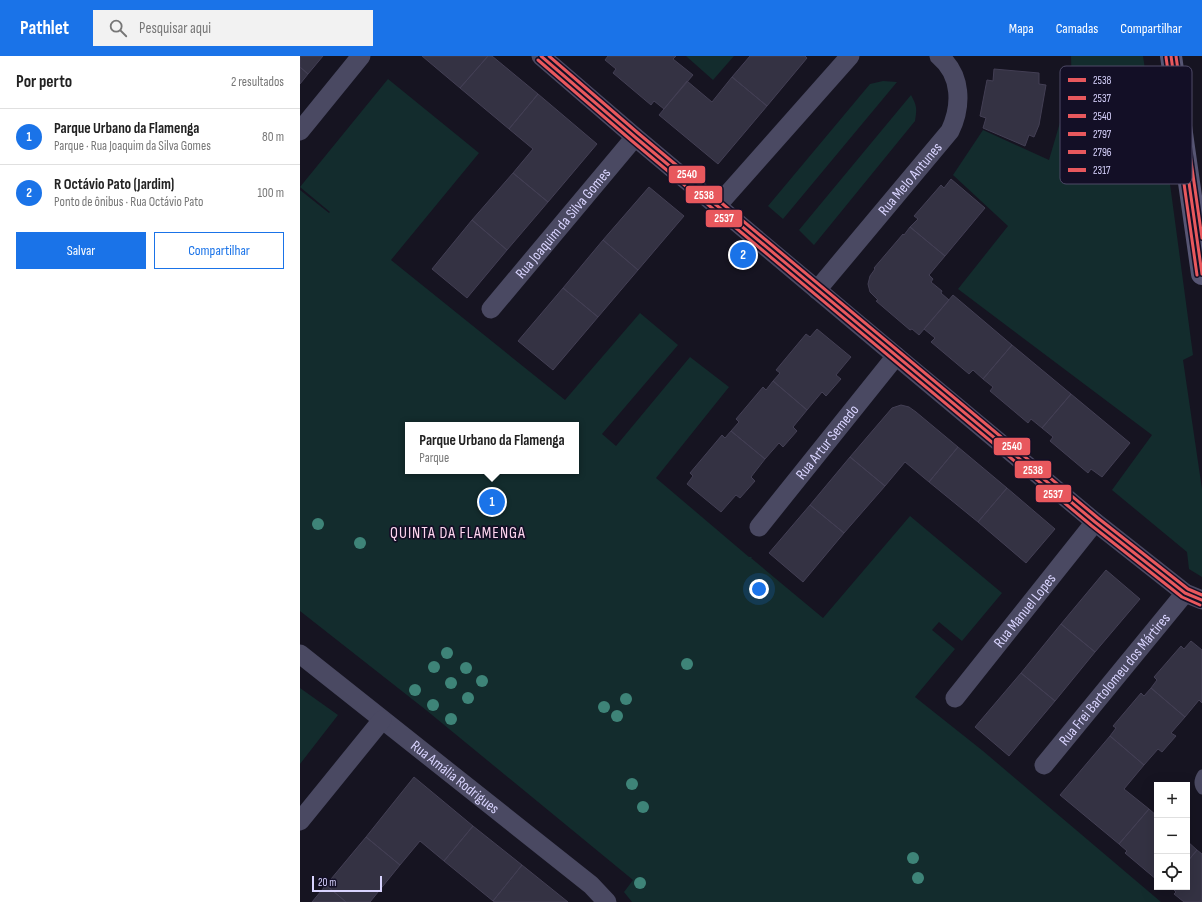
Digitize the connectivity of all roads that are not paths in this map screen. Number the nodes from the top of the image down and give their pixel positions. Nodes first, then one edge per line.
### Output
1 (361, 56) edge
2 (541, 56) edge
3 (850, 56) edge
4 (938, 56) edge
5 (1171, 56) edge
6 (1172, 66) edge
7 (300, 131) edge
8 (635, 137) junction
9 (1189, 184) edge
10 (717, 206) junction
11 (1202, 274) edge
12 (817, 290) junction
13 (491, 309) dead end
14 (896, 356) junction
15 (1095, 522) junction
16 (760, 528) dead end
17 (1193, 597) edge
18 (300, 654) edge
19 (955, 698) dead end
20 (382, 720) junction
21 (1044, 765) dead end
22 (1202, 774) edge
23 (1202, 790) edge
24 (300, 821) edge
25 (607, 902) edge

1 - 7 street
2 - 8 street
3 - 10 street
4 - 12 street, Rua Melo Antunes
5 - 6 street
8 - 10 street
8 - 13 street, Rua Joaquim da Silva Gomes
9 - 11 street
10 - 12 street
12 - 14 street
14 - 15 street
14 - 16 street, Rua Artur Semedo
15 - 17 street
15 - 19 street, Rua Manuel Lopes
17 - 21 street, Rua Frei Bartolomeu dos Mártires
18 - 20 street, Rua Amália Rodrigues
20 - 24 street
20 - 25 street, Rua Amália Rodrigues
22 - 23 lane

